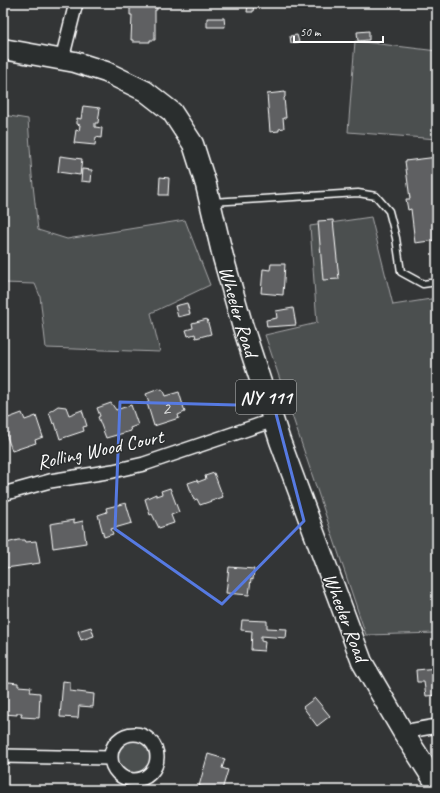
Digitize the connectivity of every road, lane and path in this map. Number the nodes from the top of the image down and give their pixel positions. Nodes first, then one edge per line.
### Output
1 (76, 3) edge
2 (3, 49) edge
3 (62, 59) junction
4 (210, 202) junction
5 (437, 282) edge
6 (274, 420) junction
7 (3, 494) edge
8 (437, 726) edge
9 (403, 732) junction
10 (3, 756) edge
11 (110, 758) dead end
12 (437, 785) edge

1 - 3 street
2 - 3 main road, Wheeler Road / NY 111
3 - 4 main road, Wheeler Road / NY 111
4 - 5 lane
4 - 6 main road, Wheeler Road / NY 111
6 - 7 street, Rolling Wood Court
6 - 9 main road, Wheeler Road / NY 111
8 - 9 street
9 - 12 main road, Wheeler Road / NY 111
10 - 11 street

